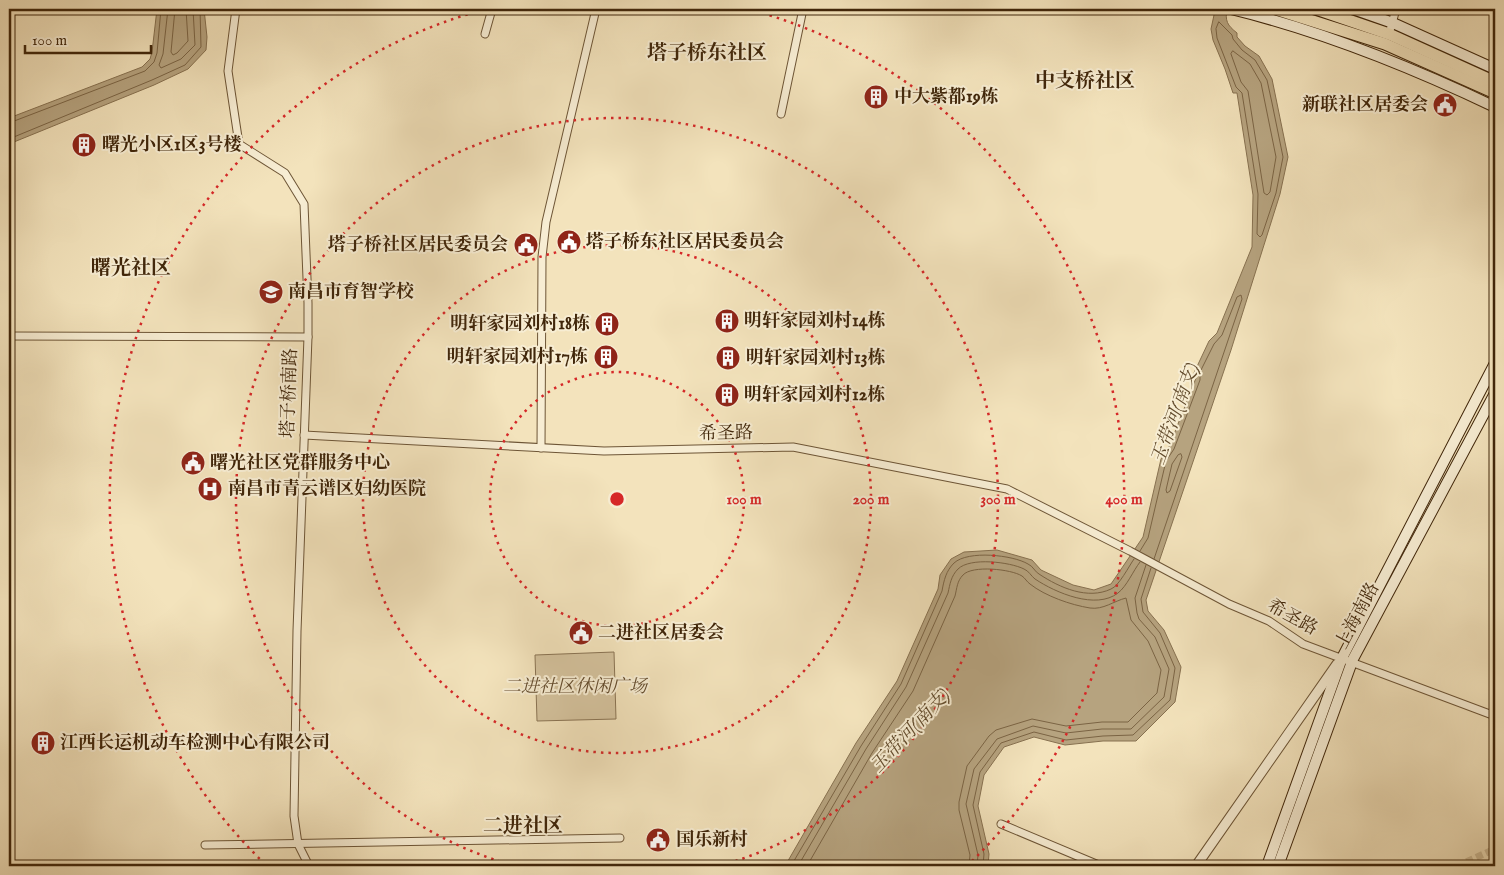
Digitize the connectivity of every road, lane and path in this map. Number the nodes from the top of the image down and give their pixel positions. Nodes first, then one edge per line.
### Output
1 (236, 9) edge
2 (492, 9) edge
3 (596, 9) edge
4 (803, 9) edge
5 (1231, 9) edge
6 (1275, 9) edge
7 (1316, 9) edge
8 (1353, 9) edge
9 (1396, 9) edge
10 (1391, 28) junction
11 (484, 34) dead end
12 (1495, 69) edge
13 (1495, 82) edge
14 (1495, 92) edge
15 (1495, 107) edge
16 (781, 114) dead end
17 (9, 336) edge
18 (308, 337) junction
19 (1495, 363) edge
20 (1495, 393) edge
21 (304, 435) junction
22 (541, 448) junction
23 (1347, 660) junction
24 (1495, 716) edge
25 (1001, 824) dead end
26 (620, 838) dead end
27 (298, 844) junction
28 (205, 845) dead end
29 (309, 866) edge
30 (1101, 866) edge
31 (1196, 866) edge
32 (1267, 866) edge
33 (1278, 866) edge

1 - 18 street, 塔子桥南路
2 - 11 street
3 - 22 street
4 - 16 street
5 - 15 main road
6 - 14 main road
7 - 10 main road
8 - 10 main road
9 - 10 street
10 - 12 main road
10 - 13 main road
17 - 18 street
18 - 21 street, 塔子桥南路
19 - 23 main road, 上海南路
20 - 23 main road, 上海南路
21 - 22 street, 希圣路
21 - 27 street, 塔子桥南路
22 - 23 street, 希圣路
23 - 24 street, 希圣路
23 - 31 street, 上海南路
23 - 32 main road, 上海南路
23 - 33 main road, 上海南路
25 - 30 street
26 - 27 street
27 - 28 street
27 - 29 street, 塔子桥南路

